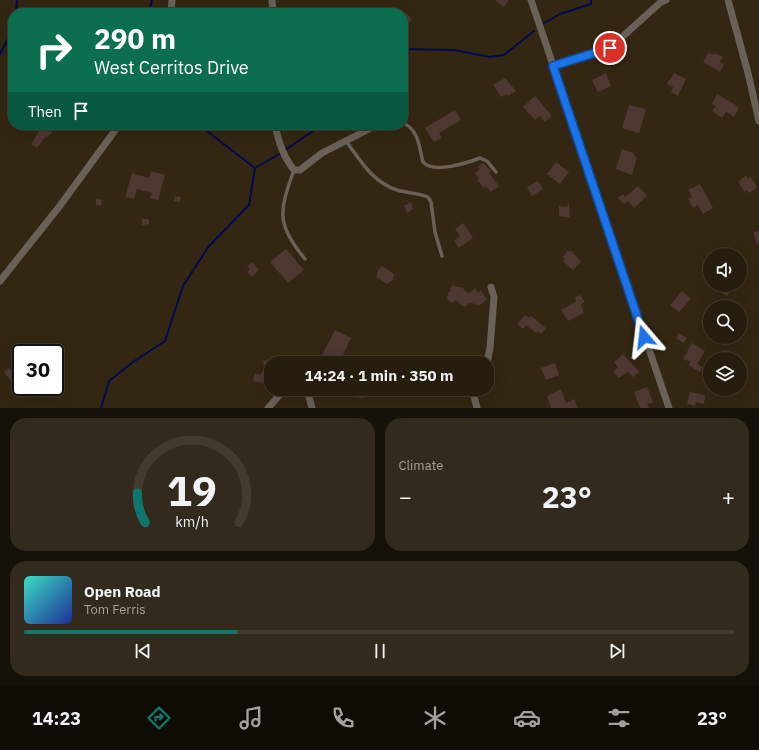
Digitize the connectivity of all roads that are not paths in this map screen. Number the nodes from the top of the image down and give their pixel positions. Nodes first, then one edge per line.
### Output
1 (531, 0) edge
2 (666, 0) edge
3 (728, 0) edge
4 (553, 66) junction
5 (759, 121) edge
6 (408, 127) edge
7 (115, 130) edge
8 (277, 130) edge
9 (369, 130) edge
10 (346, 141) junction
11 (294, 170) junction
12 (496, 172) dead end
13 (442, 256) dead end
14 (305, 259) dead end
15 (0, 281) edge
16 (491, 288) dead end
17 (488, 356) edge
18 (279, 396) edge
19 (309, 396) edge
20 (474, 396) edge
21 (268, 408) edge
22 (312, 408) edge
23 (477, 408) edge
24 (668, 408) edge

1 - 4 street
2 - 4 street
3 - 5 street
4 - 24 street
6 - 12 lane
7 - 15 street
8 - 11 street
9 - 10 street
10 - 11 street
10 - 13 lane
11 - 14 lane
16 - 17 street
18 - 21 street
19 - 22 street
20 - 23 street

